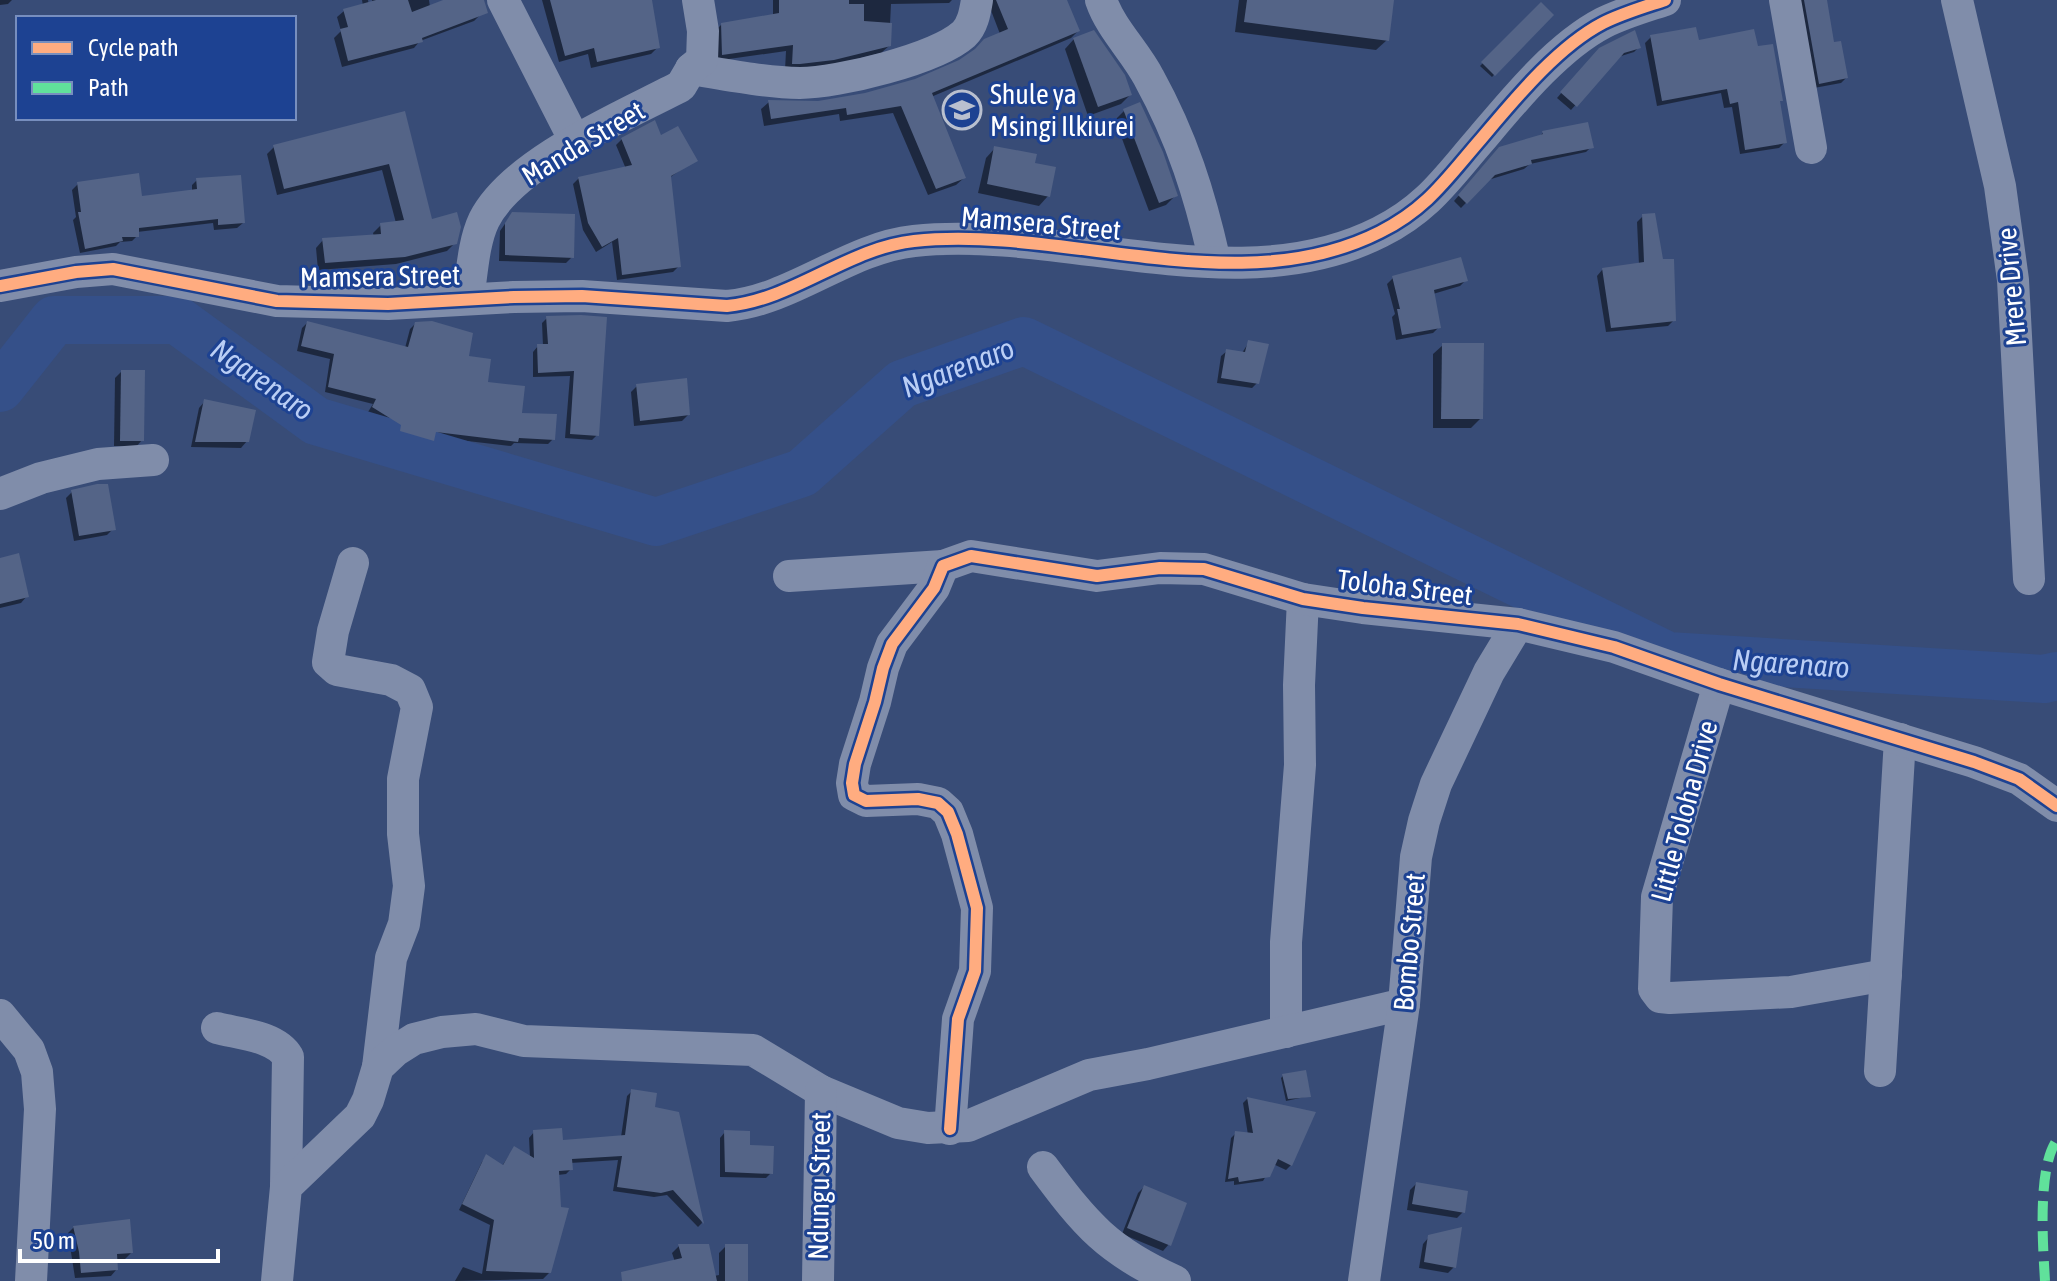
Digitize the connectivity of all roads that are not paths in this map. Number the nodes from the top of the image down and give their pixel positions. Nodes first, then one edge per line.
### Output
1 (503, 0) edge
2 (698, 0) edge
3 (977, 0) edge
4 (1101, 0) edge
5 (1665, 0) edge
6 (1785, 0) edge
7 (1957, 0) edge
8 (691, 69) junction
9 (575, 141) junction
10 (1811, 148) dead end
11 (1215, 262) junction
12 (0, 286) edge
13 (468, 299) junction
14 (153, 460) dead end
15 (0, 494) edge
16 (353, 563) dead end
17 (943, 566) junction
18 (789, 576) dead end
19 (2029, 579) dead end
20 (1303, 599) junction
21 (1518, 624) junction
22 (1719, 684) junction
23 (1900, 739) junction
24 (2057, 806) edge
25 (1886, 975) junction
26 (1404, 1004) junction
27 (0, 1015) edge
28 (217, 1028) dead end
29 (1286, 1032) junction
30 (378, 1067) junction
31 (1880, 1071) dead end
32 (821, 1091) junction
33 (950, 1129) junction
34 (1043, 1167) dead end
35 (286, 1187) junction
36 (31, 1281) edge
37 (277, 1281) edge
38 (818, 1281) edge
39 (1175, 1281) edge
40 (1364, 1281) edge

1 - 9 street
2 - 8 street, Manda Street
3 - 8 street
4 - 11 street
5 - 11 street, Mamsera Street
6 - 10 street
7 - 19 street, Mrere Drive
8 - 9 street, Manda Street
9 - 13 street, Manda Street
11 - 13 street, Mamsera Street
12 - 13 street, Mamsera Street
14 - 15 street
16 - 30 street
17 - 18 street, Toloha Street
17 - 20 street, Toloha Street
17 - 33 street
20 - 21 street, Toloha Street
20 - 29 street
21 - 22 street, Toloha Street
21 - 26 street, Bombo Street
22 - 23 street, Toloha Street
22 - 25 street, Little Toloha Drive
23 - 24 street, Toloha Street
23 - 25 street
25 - 31 street
26 - 29 street
26 - 40 street, Bombo Street
27 - 36 street
28 - 35 street
29 - 33 street
30 - 32 street
30 - 35 street
32 - 33 street
32 - 38 street, Ndungu Street
34 - 39 street
35 - 37 street

